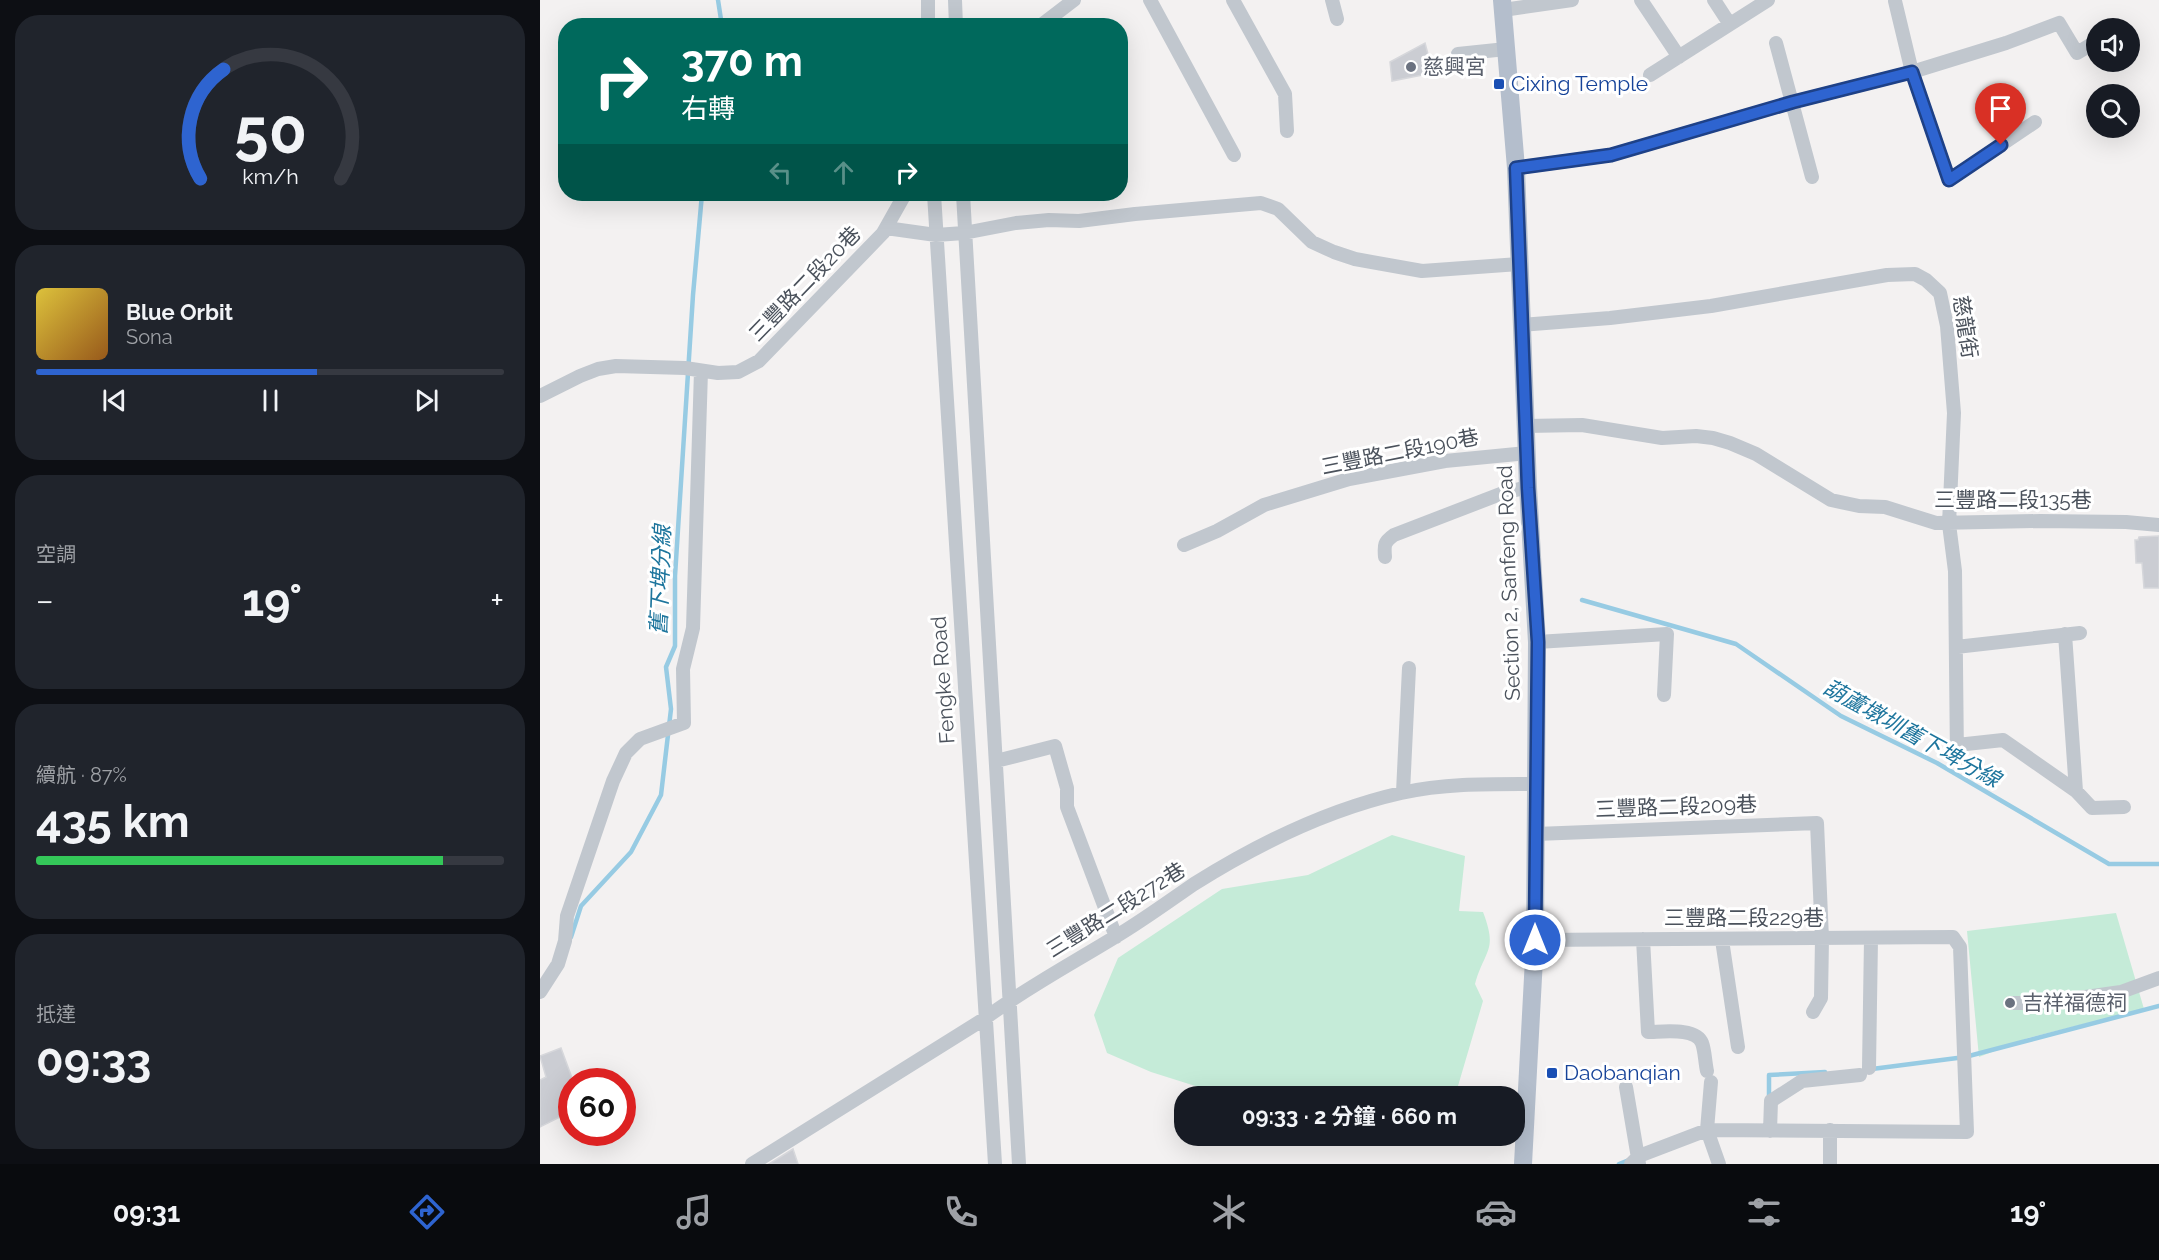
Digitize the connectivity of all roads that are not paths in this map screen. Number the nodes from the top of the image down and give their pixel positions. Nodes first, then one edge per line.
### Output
1 (928, 0) edge
2 (955, 0) edge
3 (1074, 0) edge
4 (1150, 0) edge
5 (1233, 0) edge
6 (1332, 0) edge
7 (1572, 0) edge
8 (1641, 0) edge
9 (1714, 0) edge
10 (1768, 0) edge
11 (1895, 1) edge
12 (1503, 5) edge
13 (928, 18) edge
14 (956, 18) edge
15 (1050, 18) edge
16 (1337, 19) dead end
17 (1729, 23) junction
18 (1776, 42) dead end
19 (2086, 48) edge
20 (1506, 49) junction
21 (1458, 54) dead end
22 (1679, 57) junction
23 (1912, 72) junction
24 (1650, 75) dead end
25 (1793, 102) junction
26 (2035, 122) dead end
27 (1287, 130) dead end
28 (1234, 155) dead end
29 (1516, 168) junction
30 (1812, 177) dead end
31 (901, 201) edge
32 (934, 201) edge
33 (963, 201) edge
34 (886, 228) junction
35 (964, 233) junction
36 (936, 235) junction
37 (1519, 264) junction
38 (1522, 326) junction
39 (701, 371) junction
40 (540, 396) edge
41 (1526, 426) junction
42 (1527, 453) junction
43 (1528, 488) junction
44 (1949, 524) junction
45 (2159, 525) edge
46 (1184, 545) dead end
47 (1385, 557) dead end
48 (2080, 633) dead end
49 (2065, 634) junction
50 (1538, 642) junction
51 (1956, 646) junction
52 (1409, 668) dead end
53 (1664, 695) dead end
54 (996, 761) junction
55 (1537, 784) junction
56 (2076, 791) junction
57 (1402, 792) junction
58 (2124, 807) dead end
59 (1536, 834) junction
60 (1116, 937) junction
61 (1643, 939) junction
62 (1822, 939) junction
63 (1871, 939) junction
64 (1535, 940) junction
65 (1722, 940) junction
66 (2159, 978) edge
67 (540, 992) edge
68 (1011, 999) junction
69 (2010, 1003) dead end
70 (1813, 1012) dead end
71 (984, 1019) junction
72 (1738, 1047) dead end
73 (1626, 1087) dead end
74 (1707, 1130) junction
75 (1830, 1130) junction
76 (1770, 1131) junction
77 (1636, 1161) edge
78 (752, 1164) edge
79 (995, 1164) edge
80 (1019, 1164) edge
81 (1523, 1164) edge
82 (1719, 1164) edge
83 (1830, 1164) edge

1 - 13 street
2 - 14 street
3 - 15 street
4 - 28 street
5 - 27 street
6 - 16 street
7 - 12 street
8 - 22 street
9 - 17 street
10 - 17 street
11 - 23 street
12 - 20 main road, Section 2, Sanfeng Road
17 - 22 street
18 - 25 street
19 - 23 street
20 - 21 street
20 - 29 main road, Section 2, Sanfeng Road
22 - 24 street
23 - 25 street
23 - 26 street
25 - 29 street
25 - 30 street
29 - 37 main road, Section 2, Sanfeng Road
31 - 34 street, 三豐路二段20巷
32 - 36 street, Fengke Road
33 - 35 street
34 - 36 street
34 - 39 street, 三豐路二段20巷
35 - 36 street
35 - 37 street
35 - 54 street
36 - 71 street, Fengke Road
37 - 38 main road, Section 2, Sanfeng Road
38 - 41 main road, Section 2, Sanfeng Road
38 - 44 street, 慈龍街
39 - 40 street, 三豐路二段20巷
39 - 67 street
41 - 42 main road, Section 2, Sanfeng Road
41 - 44 street, 三豐路二段135巷
42 - 43 main road, Section 2, Sanfeng Road
42 - 46 street, 三豐路二段190巷
43 - 47 street
43 - 50 main road, Section 2, Sanfeng Road
44 - 45 street, 三豐路二段135巷
44 - 51 street, 慈龍街
48 - 49 street
49 - 51 street
49 - 56 street
50 - 53 street
50 - 55 main road, Section 2, Sanfeng Road
51 - 56 street, 慈龍街
52 - 57 street
54 - 60 street
54 - 68 street
55 - 57 street, 三豐路二段272巷
55 - 59 main road, Section 2, Sanfeng Road
56 - 58 street
57 - 60 street, 三豐路二段272巷
59 - 62 street, 三豐路二段209巷
59 - 64 main road, Section 2, Sanfeng Road
60 - 68 street, 三豐路二段272巷
61 - 64 street, 三豐路二段229巷
61 - 65 street, 三豐路二段229巷
61 - 74 street
62 - 63 street, 三豐路二段229巷
62 - 65 street, 三豐路二段229巷
62 - 70 street
63 - 75 street, 三豐路二段229巷
63 - 76 street
64 - 81 main road, Section 2, Sanfeng Road
65 - 72 street
66 - 69 street
68 - 71 street, 三豐路二段272巷
68 - 80 street
71 - 78 street, 三豐路二段272巷
71 - 79 street, Fengke Road
73 - 77 street
74 - 76 street
74 - 77 street
74 - 82 street
75 - 76 street
75 - 83 street

